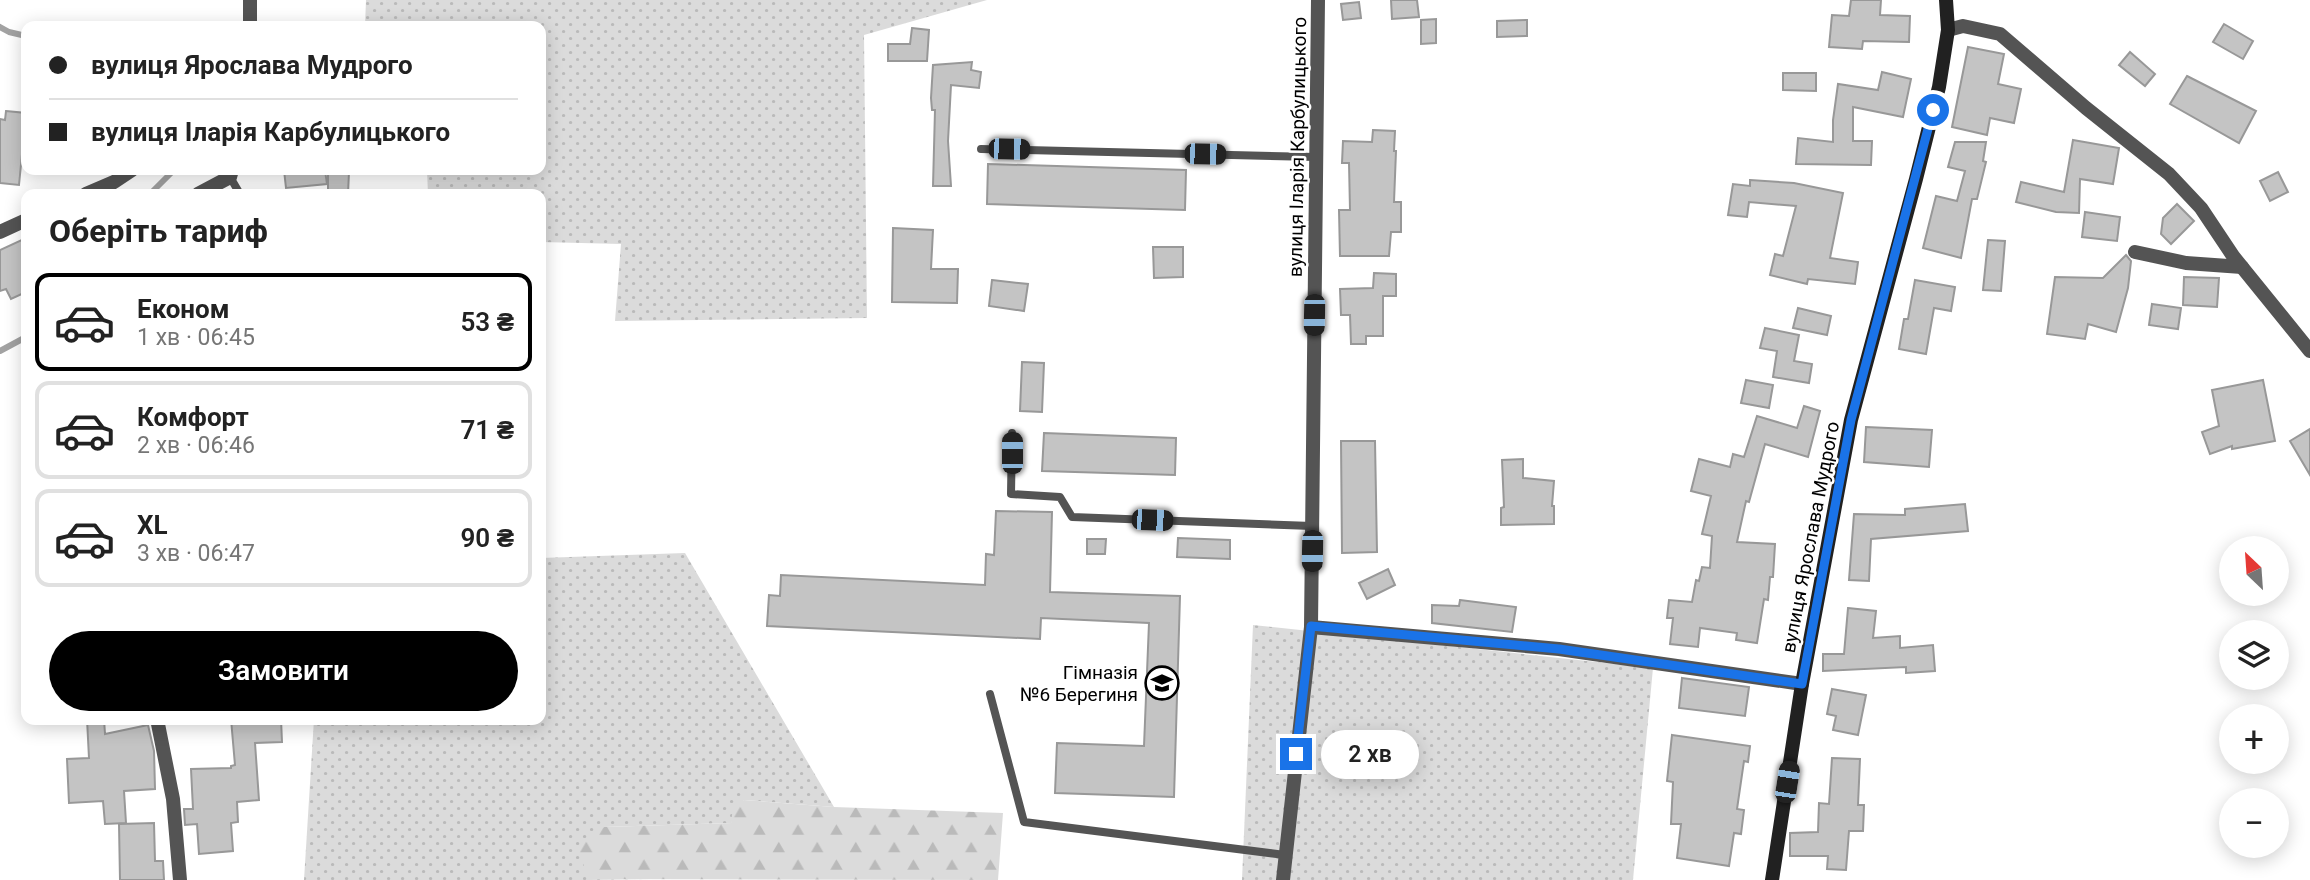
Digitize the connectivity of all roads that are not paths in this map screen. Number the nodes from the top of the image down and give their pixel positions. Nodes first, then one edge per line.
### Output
1 (250, 0) edge
2 (1318, 0) edge
3 (1945, 0) edge
4 (250, 21) edge
5 (1948, 30) junction
6 (981, 149) dead end
7 (1316, 157) junction
8 (124, 175) edge
9 (228, 175) edge
10 (98, 189) edge
11 (206, 189) edge
12 (21, 222) edge
13 (0, 232) edge
14 (2135, 252) dead end
15 (2242, 267) junction
16 (2310, 351) edge
17 (1012, 433) dead end
18 (1312, 526) junction
19 (1311, 626) junction
20 (1802, 684) junction
21 (990, 694) dead end
22 (158, 725) edge
23 (1285, 855) junction
24 (180, 880) edge
25 (1283, 880) edge
26 (1772, 880) edge

1 - 4 street
2 - 7 street, вулиця Іларія Карбулицького
3 - 5 main road, вулиця Ярослава Мудрого
5 - 15 street
5 - 20 main road, вулиця Ярослава Мудрого
6 - 7 lane
7 - 18 street, вулиця Іларія Карбулицького
8 - 10 street
9 - 11 street
12 - 13 street
14 - 15 street
15 - 16 street
17 - 18 lane
18 - 19 street, вулиця Іларія Карбулицького
19 - 20 street
19 - 23 street, вулиця Іларія Карбулицького
20 - 26 main road, вулиця Ярослава Мудрого
21 - 23 lane
22 - 24 street
23 - 25 street, вулиця Іларія Карбулицького

